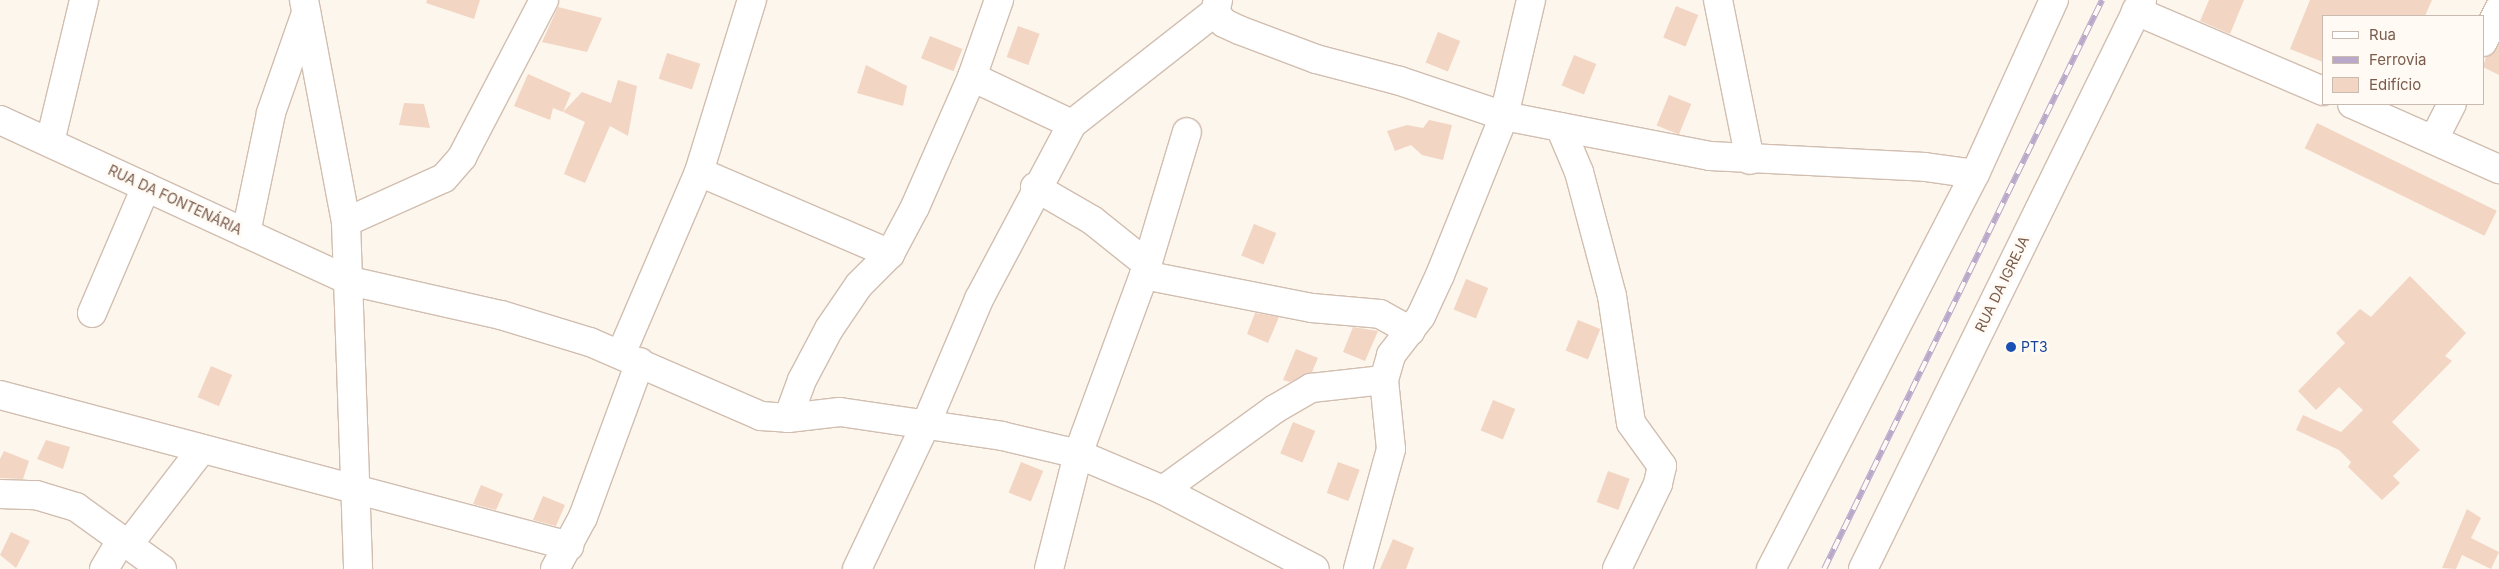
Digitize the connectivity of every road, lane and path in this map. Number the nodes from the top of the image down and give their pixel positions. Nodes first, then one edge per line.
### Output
1 (84, 0) edge
2 (544, 0) edge
3 (752, 0) edge
4 (999, 0) edge
5 (1532, 0) edge
6 (1718, 0) edge
7 (2054, 0) edge
8 (307, 4) edge
9 (2139, 5) edge
10 (1217, 6) edge
11 (2499, 9) edge
12 (2484, 40) edge
13 (972, 77) junction
14 (2322, 91) edge
15 (2354, 105) edge
16 (2451, 105) edge
17 (1504, 116) junction
18 (0, 120) edge
19 (1072, 124) junction
20 (1560, 127) junction
21 (1187, 132) dead end
22 (2434, 139) junction
23 (50, 142) junction
24 (1750, 160) junction
25 (2499, 169) edge
26 (699, 172) junction
27 (1975, 174) junction
28 (146, 187) junction
29 (1035, 187) junction
30 (346, 222) junction
31 (246, 233) junction
32 (890, 254) junction
33 (1146, 269) junction
34 (350, 281) junction
35 (92, 313) dead end
36 (1412, 331) junction
37 (631, 358) junction
38 (1384, 380) junction
39 (0, 395) edge
40 (788, 418) junction
41 (926, 424) junction
42 (202, 449) junction
43 (1078, 454) junction
44 (356, 490) junction
45 (1163, 490) junction
46 (0, 494) edge
47 (124, 543) junction
48 (569, 546) junction
49 (104, 569) edge
50 (162, 569) edge
51 (358, 569) edge
52 (555, 569) edge
53 (857, 569) edge
54 (1049, 569) edge
55 (1315, 569) edge
56 (1358, 569) edge
57 (1617, 569) edge
58 (1771, 569) edge
59 (1863, 569) edge

1 - 23 street
2 - 30 street
3 - 26 street
4 - 13 street
5 - 17 street
6 - 24 street
7 - 27 street
8 - 30 street
8 - 31 street
9 - 14 street
9 - 59 street, RUA DA IGREJA
10 - 17 street
10 - 19 street
11 - 12 street
13 - 19 street
13 - 32 street
15 - 22 street
16 - 22 street
17 - 20 street
17 - 36 street
18 - 23 street, RUA DA FONTENÁRIA
19 - 29 street
20 - 24 street
20 - 57 street
21 - 33 street
22 - 25 street
23 - 28 street, RUA DA FONTENÁRIA
24 - 27 street
26 - 32 street
26 - 37 street
27 - 58 street
28 - 31 street, RUA DA FONTENÁRIA
28 - 35 street
29 - 33 street
29 - 41 street
30 - 34 street
31 - 34 street, RUA DA FONTENÁRIA
32 - 40 street
33 - 36 street
33 - 43 street
34 - 37 street, RUA DA FONTENÁRIA
34 - 44 street
36 - 38 street
37 - 40 street, RUA DA FONTENÁRIA
37 - 48 street
38 - 45 street
38 - 56 street
39 - 42 street
40 - 41 street, RUA DA FONTENÁRIA
41 - 43 street, RUA DA FONTENÁRIA
41 - 53 street
42 - 44 street
42 - 47 street
43 - 45 street, RUA DA FONTENÁRIA
43 - 54 street
44 - 48 street
44 - 51 street
45 - 55 street, RUA DA FONTENÁRIA
46 - 47 street
47 - 49 street
47 - 50 street
48 - 52 street

